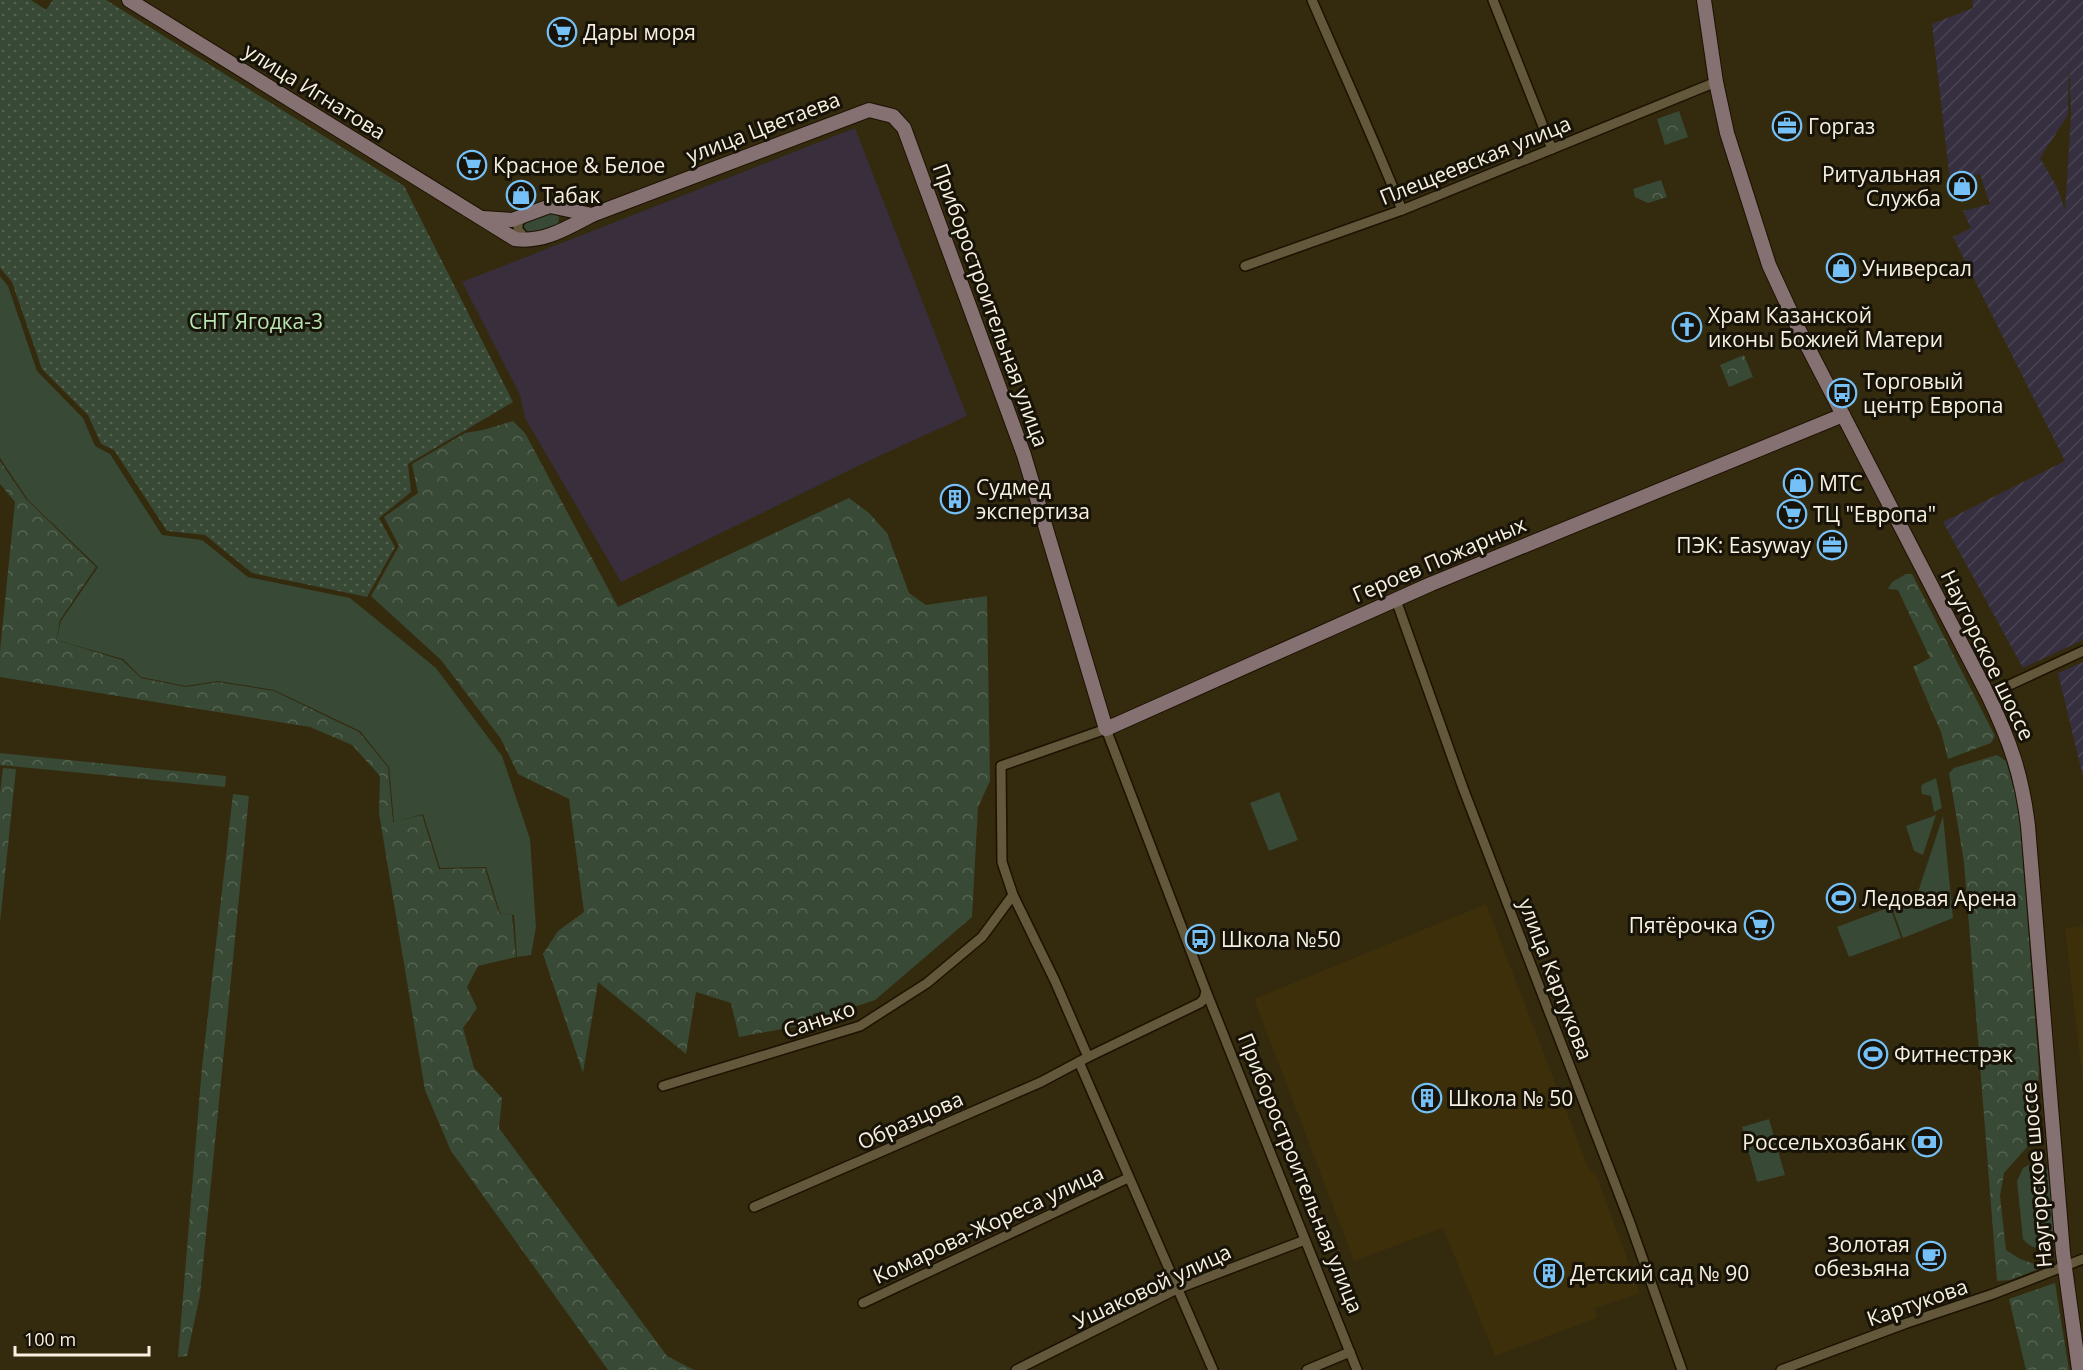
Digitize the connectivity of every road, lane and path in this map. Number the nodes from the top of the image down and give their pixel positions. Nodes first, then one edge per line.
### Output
1 (129, 0) edge
2 (1312, 0) edge
3 (1493, 0) edge
4 (1704, 0) edge
5 (1716, 82) junction
6 (883, 112) joint
7 (1552, 148) junction
8 (558, 207) junction
9 (1402, 210) junction
10 (591, 215) junction
11 (524, 216) junction
12 (478, 217) junction
13 (562, 231) junction
14 (527, 240) junction
15 (1245, 266) dead end
16 (1843, 415) junction
17 (1396, 600) junction
18 (2083, 651) edge
19 (1988, 695) junction
20 (1106, 729) junction
21 (1013, 895) junction
22 (1206, 991) junction
23 (1084, 1060) junction
24 (663, 1086) dead end
25 (1128, 1178) junction
26 (754, 1207) dead end
27 (1305, 1240) junction
28 (2083, 1259) edge
29 (2064, 1267) junction
30 (1177, 1290) junction
31 (863, 1304) dead end
32 (1350, 1352) junction
33 (1016, 1370) edge
34 (1213, 1370) edge
35 (1307, 1370) edge
36 (1357, 1370) edge
37 (1682, 1370) edge
38 (1781, 1370) edge
39 (2079, 1370) edge

1 - 12 main road, улица Игнатова
2 - 9 street
3 - 7 street
4 - 5 main road, Наугорское шоссе
5 - 7 street, Плещеевская улица
5 - 16 main road, Наугорское шоссе
6 - 10 main road, улица Цветаева
6 - 20 main road, Приборостроительная улица
7 - 9 street, Плещеевская улица
8 - 10 main road
8 - 11 main road, улица Игнатова
8 - 13 street
9 - 15 street, Плещеевская улица
10 - 13 main road, улица Цветаева
11 - 12 main road, улица Игнатова
11 - 14 street
12 - 14 main road, улица Игнатова
13 - 14 main road, улица Цветаева
16 - 17 main road, Героев Пожарных
16 - 19 main road, Наугорское шоссе
17 - 20 main road, Героев Пожарных
17 - 37 street, улица Картукова
18 - 19 street
19 - 29 main road, Наугорское шоссе
20 - 21 street
20 - 22 street, Приборостроительная улица
21 - 23 street
21 - 24 street, Санько
22 - 23 street
22 - 27 street, Приборостроительная улица
23 - 25 street
23 - 26 street, Образцова
25 - 30 street
25 - 31 street, Комарова-Жореса улица
27 - 30 street, Ушаковой улица
27 - 32 street, Приборостроительная улица
28 - 29 street, Картукова
29 - 38 street, Картукова
29 - 39 main road, Наугорское шоссе
30 - 33 street, Ушаковой улица
30 - 34 street
32 - 35 street
32 - 36 street, Приборостроительная улица

